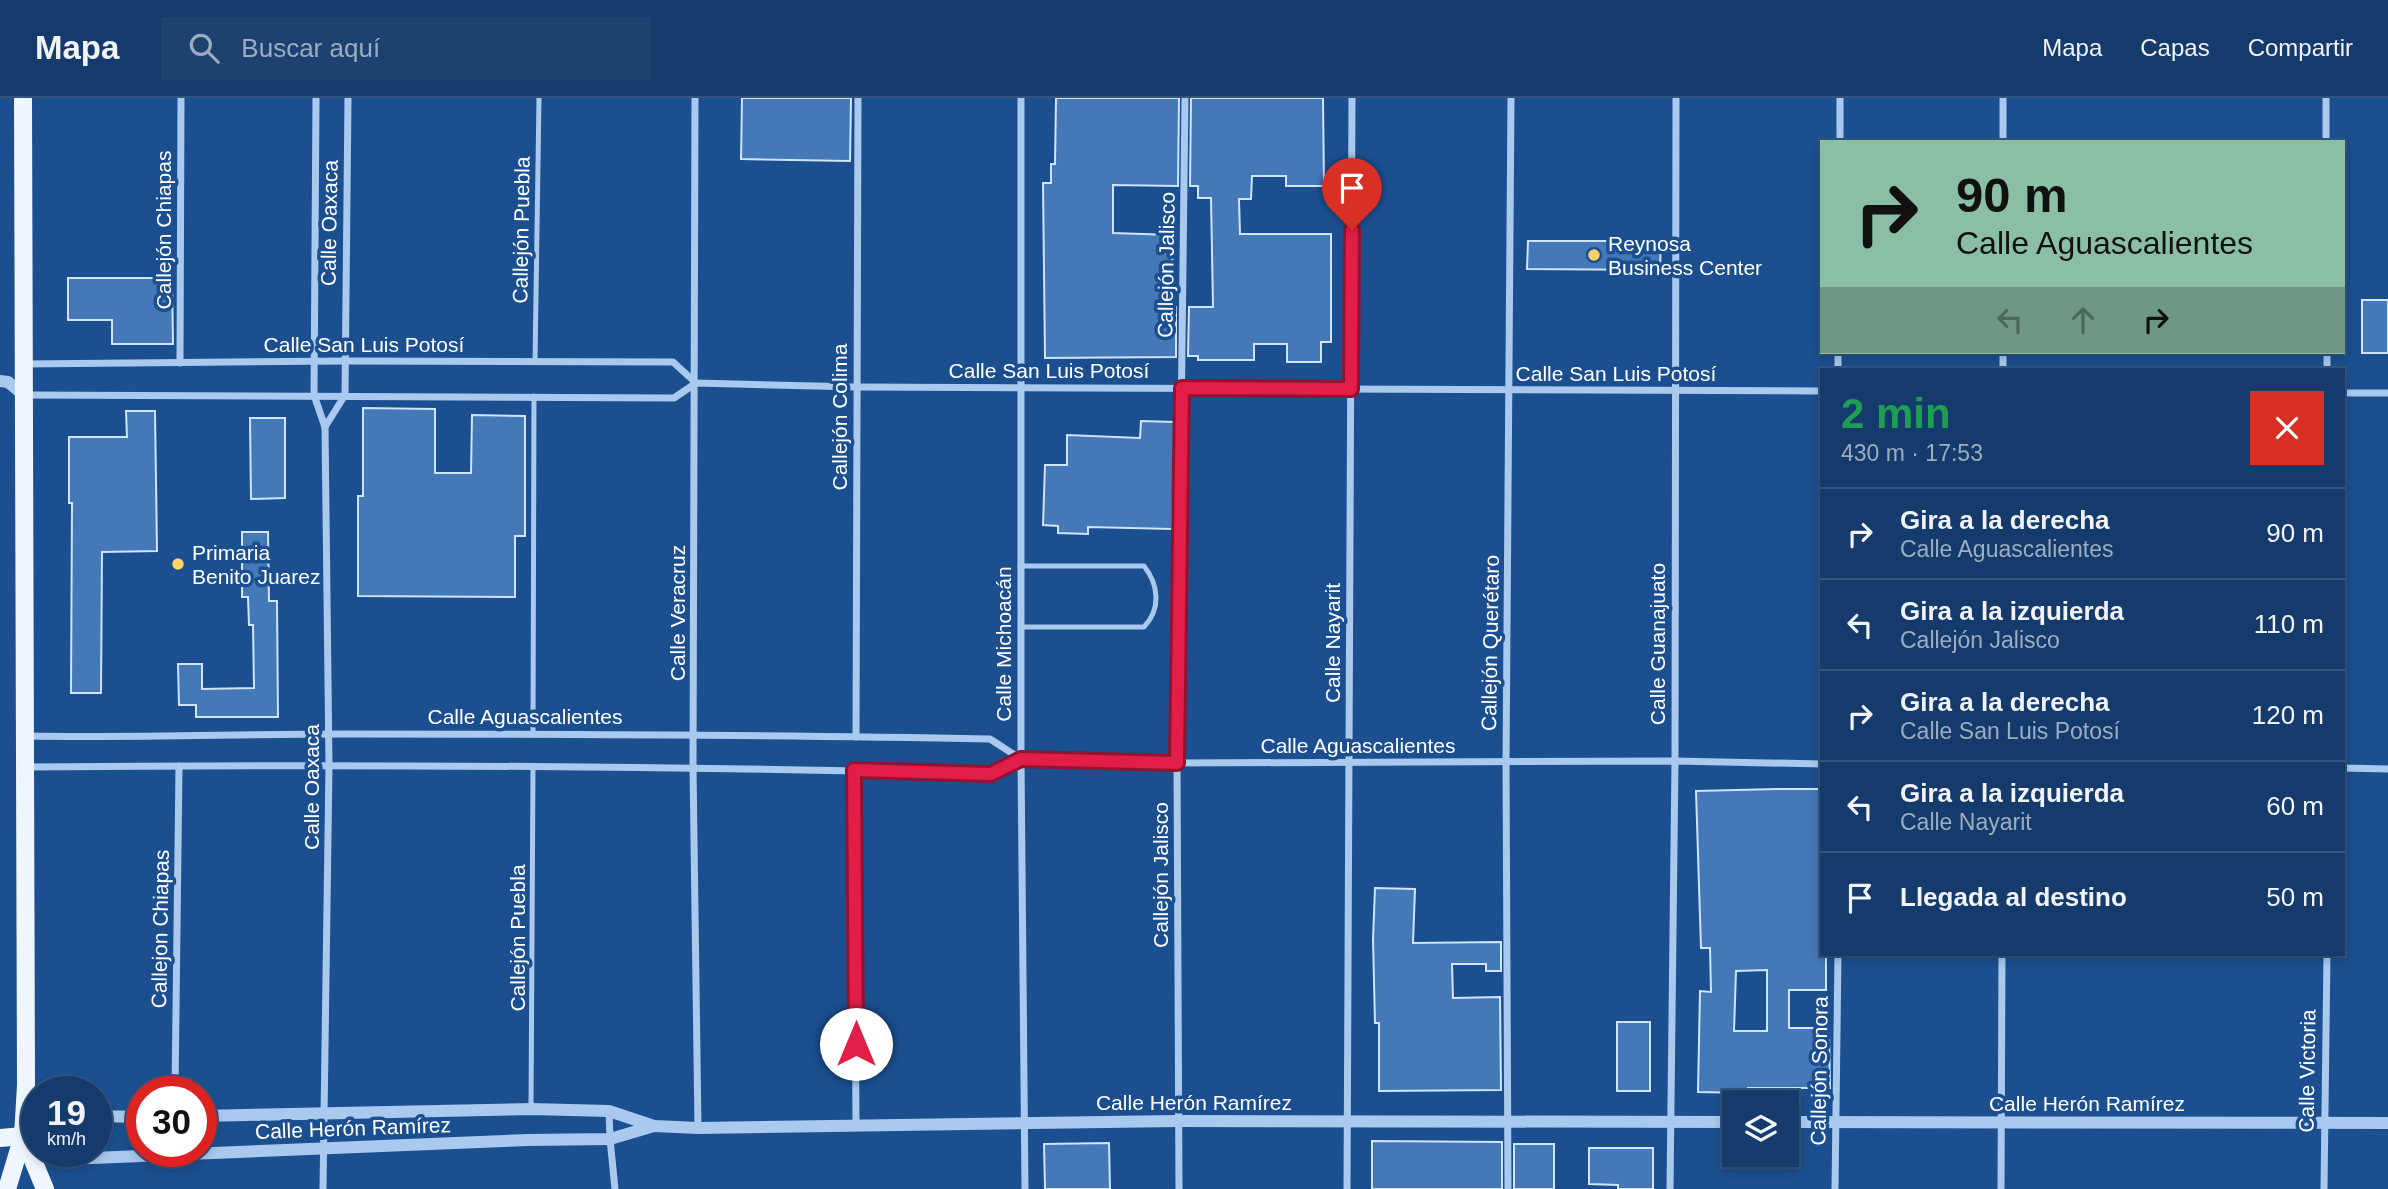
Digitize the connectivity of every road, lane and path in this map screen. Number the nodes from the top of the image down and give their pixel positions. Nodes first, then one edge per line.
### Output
1 (23, 98) edge
2 (181, 98) edge
3 (316, 98) edge
4 (348, 98) edge
5 (539, 98) edge
6 (695, 98) edge
7 (858, 98) edge
8 (1021, 98) edge
9 (1185, 98) edge
10 (1352, 98) edge
11 (1511, 98) edge
12 (1676, 98) edge
13 (1840, 98) edge
14 (2003, 98) edge
15 (2326, 98) edge
16 (1840, 140) edge
17 (2003, 140) edge
18 (2326, 140) edge
19 (345, 361) junction
20 (315, 362) junction
21 (535, 362) junction
22 (180, 363) junction
23 (24, 364) junction
24 (4, 381) edge
25 (696, 383) junction
26 (857, 387) junction
27 (1020, 387) junction
28 (1182, 388) junction
29 (1351, 389) junction
30 (1511, 390) junction
31 (1674, 390) junction
32 (1820, 391) edge
33 (2345, 393) edge
34 (2388, 393) edge
35 (24, 395) junction
36 (314, 395) junction
37 (345, 395) junction
38 (534, 396) junction
39 (325, 427) junction
40 (1020, 566) junction
41 (1021, 627) junction
42 (329, 734) junction
43 (533, 734) junction
44 (694, 734) junction
45 (24, 736) junction
46 (856, 737) junction
47 (1021, 759) junction
48 (1675, 761) junction
49 (1177, 763) junction
50 (1349, 763) junction
51 (1506, 763) junction
52 (1820, 764) edge
53 (329, 765) junction
54 (179, 766) junction
55 (533, 766) junction
56 (24, 767) junction
57 (693, 767) junction
58 (2345, 768) edge
59 (2388, 769) edge
60 (854, 770) junction
61 (1838, 956) edge
62 (2002, 956) edge
63 (2326, 956) edge
64 (26, 1076) edge
65 (175, 1076) edge
66 (531, 1109) junction
67 (609, 1111) junction
68 (325, 1112) junction
69 (217, 1115) edge
70 (1178, 1121) junction
71 (1026, 1122) junction
72 (1347, 1122) junction
73 (1508, 1122) junction
74 (1670, 1122) junction
75 (1722, 1122) edge
76 (1799, 1122) edge
77 (1836, 1122) junction
78 (2001, 1122) junction
79 (2323, 1123) junction
80 (2388, 1123) edge
81 (654, 1126) junction
82 (856, 1126) junction
83 (698, 1128) junction
84 (21, 1137) edge
85 (0, 1138) edge
86 (610, 1139) junction
87 (324, 1148) junction
88 (112, 1157) edge
89 (21, 1159) edge
90 (40, 1167) edge
91 (7, 1189) edge
92 (45, 1189) edge
93 (323, 1189) edge
94 (615, 1189) edge
95 (1025, 1189) edge
96 (1179, 1189) edge
97 (1347, 1189) edge
98 (1508, 1189) edge
99 (1670, 1189) edge
100 (1835, 1189) edge
101 (2001, 1189) edge
102 (2323, 1189) edge

1 - 23 main road
2 - 22 street, Callejón Chiapas
3 - 20 street, Calle Oaxaca
4 - 19 street, Calle Oaxaca
5 - 21 lane, Callejón Puebla
6 - 25 street, Calle Veracruz
7 - 26 street, Callejón Colima
8 - 27 street, Calle Michoacán
9 - 28 street, Callejón Jalisco
10 - 29 street, Calle Nayarit
11 - 30 street, Callejón Querétaro
12 - 31 street, Calle Guanajuato
13 - 16 street
14 - 17 street
15 - 18 street
19 - 20 street, Calle San Luis Potosí
19 - 21 street, Calle San Luis Potosí
19 - 37 street, Calle Oaxaca
20 - 22 street, Calle San Luis Potosí
20 - 36 street, Calle Oaxaca
21 - 25 street, Calle San Luis Potosí
22 - 23 street, Calle San Luis Potosí
23 - 24 street
23 - 35 main road
24 - 35 street
25 - 26 street, Calle San Luis Potosí
25 - 38 street, Calle San Luis Potosí
25 - 44 street, Calle Veracruz
26 - 27 street, Calle San Luis Potosí
26 - 46 street, Callejón Colima
27 - 28 street, Calle San Luis Potosí
27 - 40 street, Calle Michoacán
28 - 29 street, Calle San Luis Potosí
28 - 49 street, Callejón Jalisco
29 - 30 street, Calle San Luis Potosí
29 - 50 street, Calle Nayarit
30 - 31 street, Calle San Luis Potosí
30 - 51 street, Callejón Querétaro
31 - 32 street, Calle San Luis Potosí
31 - 48 street, Calle Guanajuato
33 - 34 street
35 - 36 street, Calle San Luis Potosí
35 - 45 main road
36 - 37 street, Calle San Luis Potosí
36 - 39 street, Calle Oaxaca
37 - 38 street, Calle San Luis Potosí
37 - 39 street
38 - 43 lane
39 - 42 street, Calle Oaxaca
40 - 41 street, Calle Michoacán
40 - 41 lane
41 - 47 street, Calle Michoacán
42 - 43 street, Calle Aguascalientes
42 - 45 street, Calle Aguascalientes
42 - 53 street, Calle Oaxaca
43 - 44 street, Calle Aguascalientes
44 - 46 street, Calle Aguascalientes
44 - 57 street, Calle Veracruz
45 - 56 main road
46 - 47 street, Calle Aguascalientes
47 - 49 street, Calle Aguascalientes
47 - 60 street, Calle Aguascalientes
47 - 71 street, Calle Michoacán
48 - 51 street, Calle Aguascalientes
48 - 52 street, Calle Aguascalientes
48 - 74 street, Calle Guanajuato
49 - 50 street, Calle Aguascalientes
49 - 70 street, Callejón Jalisco
50 - 51 street, Calle Aguascalientes
50 - 72 street, Calle Nayarit
51 - 73 street, Callejón Querétaro
53 - 54 street, Calle Aguascalientes
53 - 55 street, Calle Aguascalientes
53 - 68 street, Calle Oaxaca
54 - 56 street, Calle Aguascalientes
54 - 65 street, Callejon Chiapas
55 - 57 street, Calle Aguascalientes
55 - 66 lane, Callejón Puebla
56 - 64 main road
57 - 60 street, Calle Aguascalientes
57 - 83 street, Calle Veracruz
58 - 59 street
60 - 82 street
61 - 77 street, Callejón Sonora
62 - 78 street
63 - 79 street, Calle Victoria
66 - 67 street, Calle Herón Ramírez
66 - 68 street, Calle Herón Ramírez
67 - 81 street, Calle Herón Ramírez
67 - 86 street
68 - 69 street, Calle Herón Ramírez
68 - 87 street, Calle Oaxaca
70 - 71 street, Calle Herón Ramírez
70 - 72 street, Calle Herón Ramírez
70 - 96 street, Callejón Jalisco
71 - 82 street, Calle Herón Ramírez
71 - 95 street, Calle Michoacán
72 - 73 street, Calle Herón Ramírez
72 - 97 street, Calle Nayarit
73 - 74 street, Calle Herón Ramírez
73 - 98 street, Callejón Querétaro
74 - 75 street, Calle Herón Ramírez
74 - 99 street, Calle Guanajuato
76 - 77 street, Calle Herón Ramírez
77 - 78 street, Calle Herón Ramírez
77 - 100 street, Callejón Sonora
78 - 79 street, Calle Herón Ramírez
78 - 101 street
79 - 80 street, Calle Herón Ramírez
79 - 102 street, Calle Victoria
81 - 83 street, Calle Herón Ramírez
81 - 86 street, Calle Herón Ramírez
82 - 83 street, Calle Herón Ramírez
84 - 85 main road
86 - 87 street, Calle Herón Ramírez
86 - 94 street
87 - 88 street, Calle Herón Ramírez
87 - 93 street, Calle Oaxaca
89 - 91 main road
90 - 92 main road

